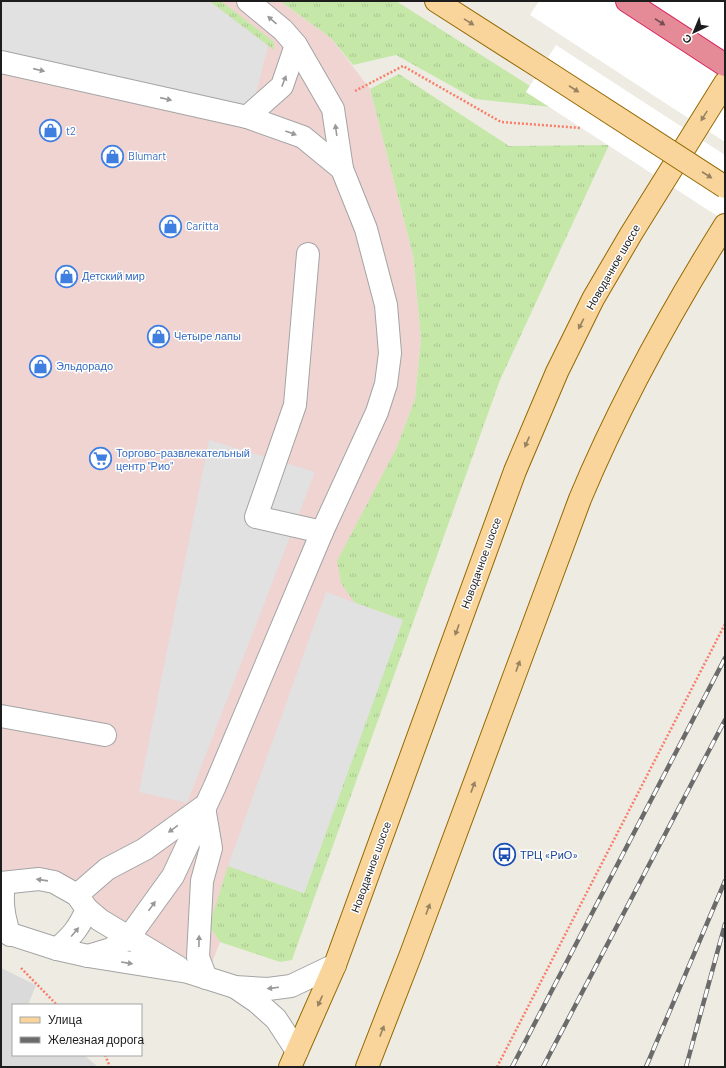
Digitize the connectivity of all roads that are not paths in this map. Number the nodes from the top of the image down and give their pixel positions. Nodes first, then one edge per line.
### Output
1 (248, 1) edge
2 (436, 1) edge
3 (627, 1) edge
4 (296, 45) junction
5 (1, 62) edge
6 (725, 65) edge
7 (725, 83) edge
8 (247, 117) junction
9 (342, 169) junction
10 (725, 187) edge
11 (725, 225) edge
12 (308, 254) dead end
13 (322, 532) junction
14 (1, 716) edge
15 (105, 735) dead end
16 (204, 807) junction
17 (2, 883) edge
18 (82, 902) junction
19 (5, 933) edge
20 (129, 937) junction
21 (57, 949) junction
22 (88, 956) junction
23 (335, 965) junction
24 (197, 975) junction
25 (235, 987) junction
26 (294, 1059) edge
27 (367, 1067) edge

4 -> 1 street
2 -> 10 main road, bridge
3 -> 6 highway
8 -> 4 street
9 -> 4 street
5 -> 8 street
7 -> 23 main road, Новодачное шоссе
8 -> 9 street
9 - 13 street
27 -> 11 main road
12 - 13 street
13 - 16 street
14 - 15 street
16 -> 18 street
20 -> 16 street
24 -> 16 street
18 -> 17 street
17 - 19 street
18 - 20 street
21 -> 18 street
19 - 21 street
20 - 22 street
20 - 24 street
21 - 22 street
22 -> 24 street
23 -> 25 street
23 -> 26 main road, Новодачное шоссе
24 - 25 street
25 - 26 street

